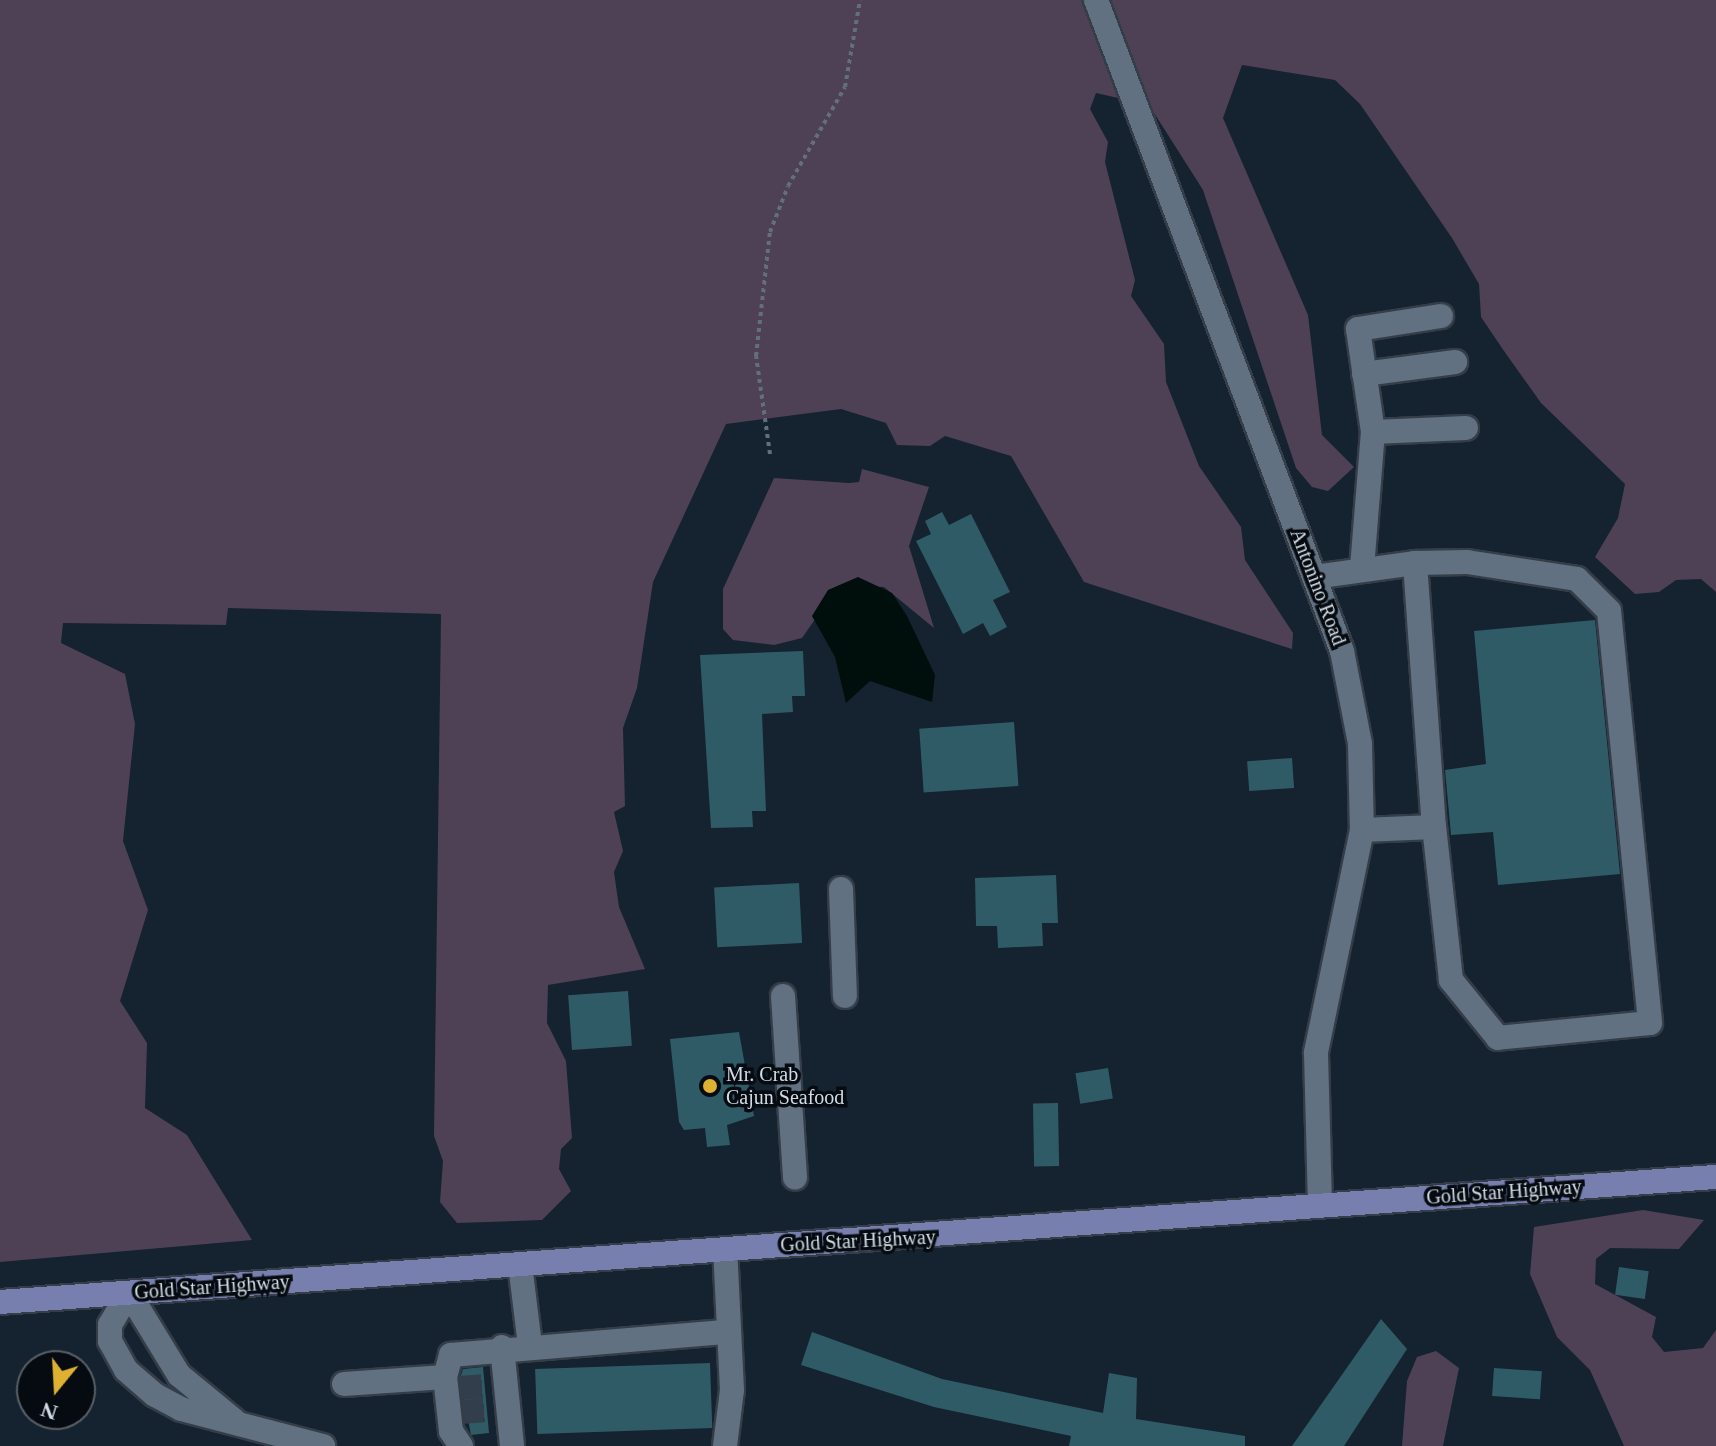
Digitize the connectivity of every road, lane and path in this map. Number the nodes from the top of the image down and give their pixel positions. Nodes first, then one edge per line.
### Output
1 (860, 0) edge
2 (1096, 0) edge
3 (1441, 316) dead end
4 (1455, 362) dead end
5 (1364, 374) junction
6 (1466, 428) dead end
7 (1373, 432) junction
8 (770, 454) dead end
9 (1415, 563) junction
10 (1362, 568) junction
11 (1314, 577) junction
12 (1434, 827) junction
13 (1362, 830) junction
14 (841, 889) dead end
15 (783, 996) dead end
16 (845, 996) dead end
17 (1716, 1177) edge
18 (795, 1178) dead end
19 (1320, 1204) junction
20 (725, 1249) junction
21 (520, 1264) junction
22 (129, 1293) junction
23 (0, 1302) edge
24 (727, 1332) junction
25 (530, 1345) junction
26 (502, 1347) junction
27 (344, 1384) dead end
28 (452, 1396) junction
29 (235, 1421) junction
30 (323, 1446) edge
31 (461, 1446) edge
32 (512, 1446) edge
33 (725, 1446) edge

1 - 8 path
2 - 11 street, Antonino Road
3 - 5 street
4 - 5 street
5 - 7 street
6 - 7 street
7 - 10 street
9 - 10 street
9 - 12 street
9 - 12 street
10 - 11 street
11 - 13 street, Antonino Road
12 - 13 street
13 - 19 street, Antonino Road
14 - 16 street
15 - 18 street
17 - 19 main road, Gold Star Highway
19 - 20 main road, Gold Star Highway
20 - 21 main road, Gold Star Highway
20 - 24 street
21 - 22 main road, Gold Star Highway
21 - 25 street
22 - 23 main road, Gold Star Highway
22 - 29 street
22 - 29 street
24 - 25 street
24 - 33 street
25 - 26 street
26 - 28 street
26 - 32 street
27 - 28 street
28 - 31 street
29 - 30 street

